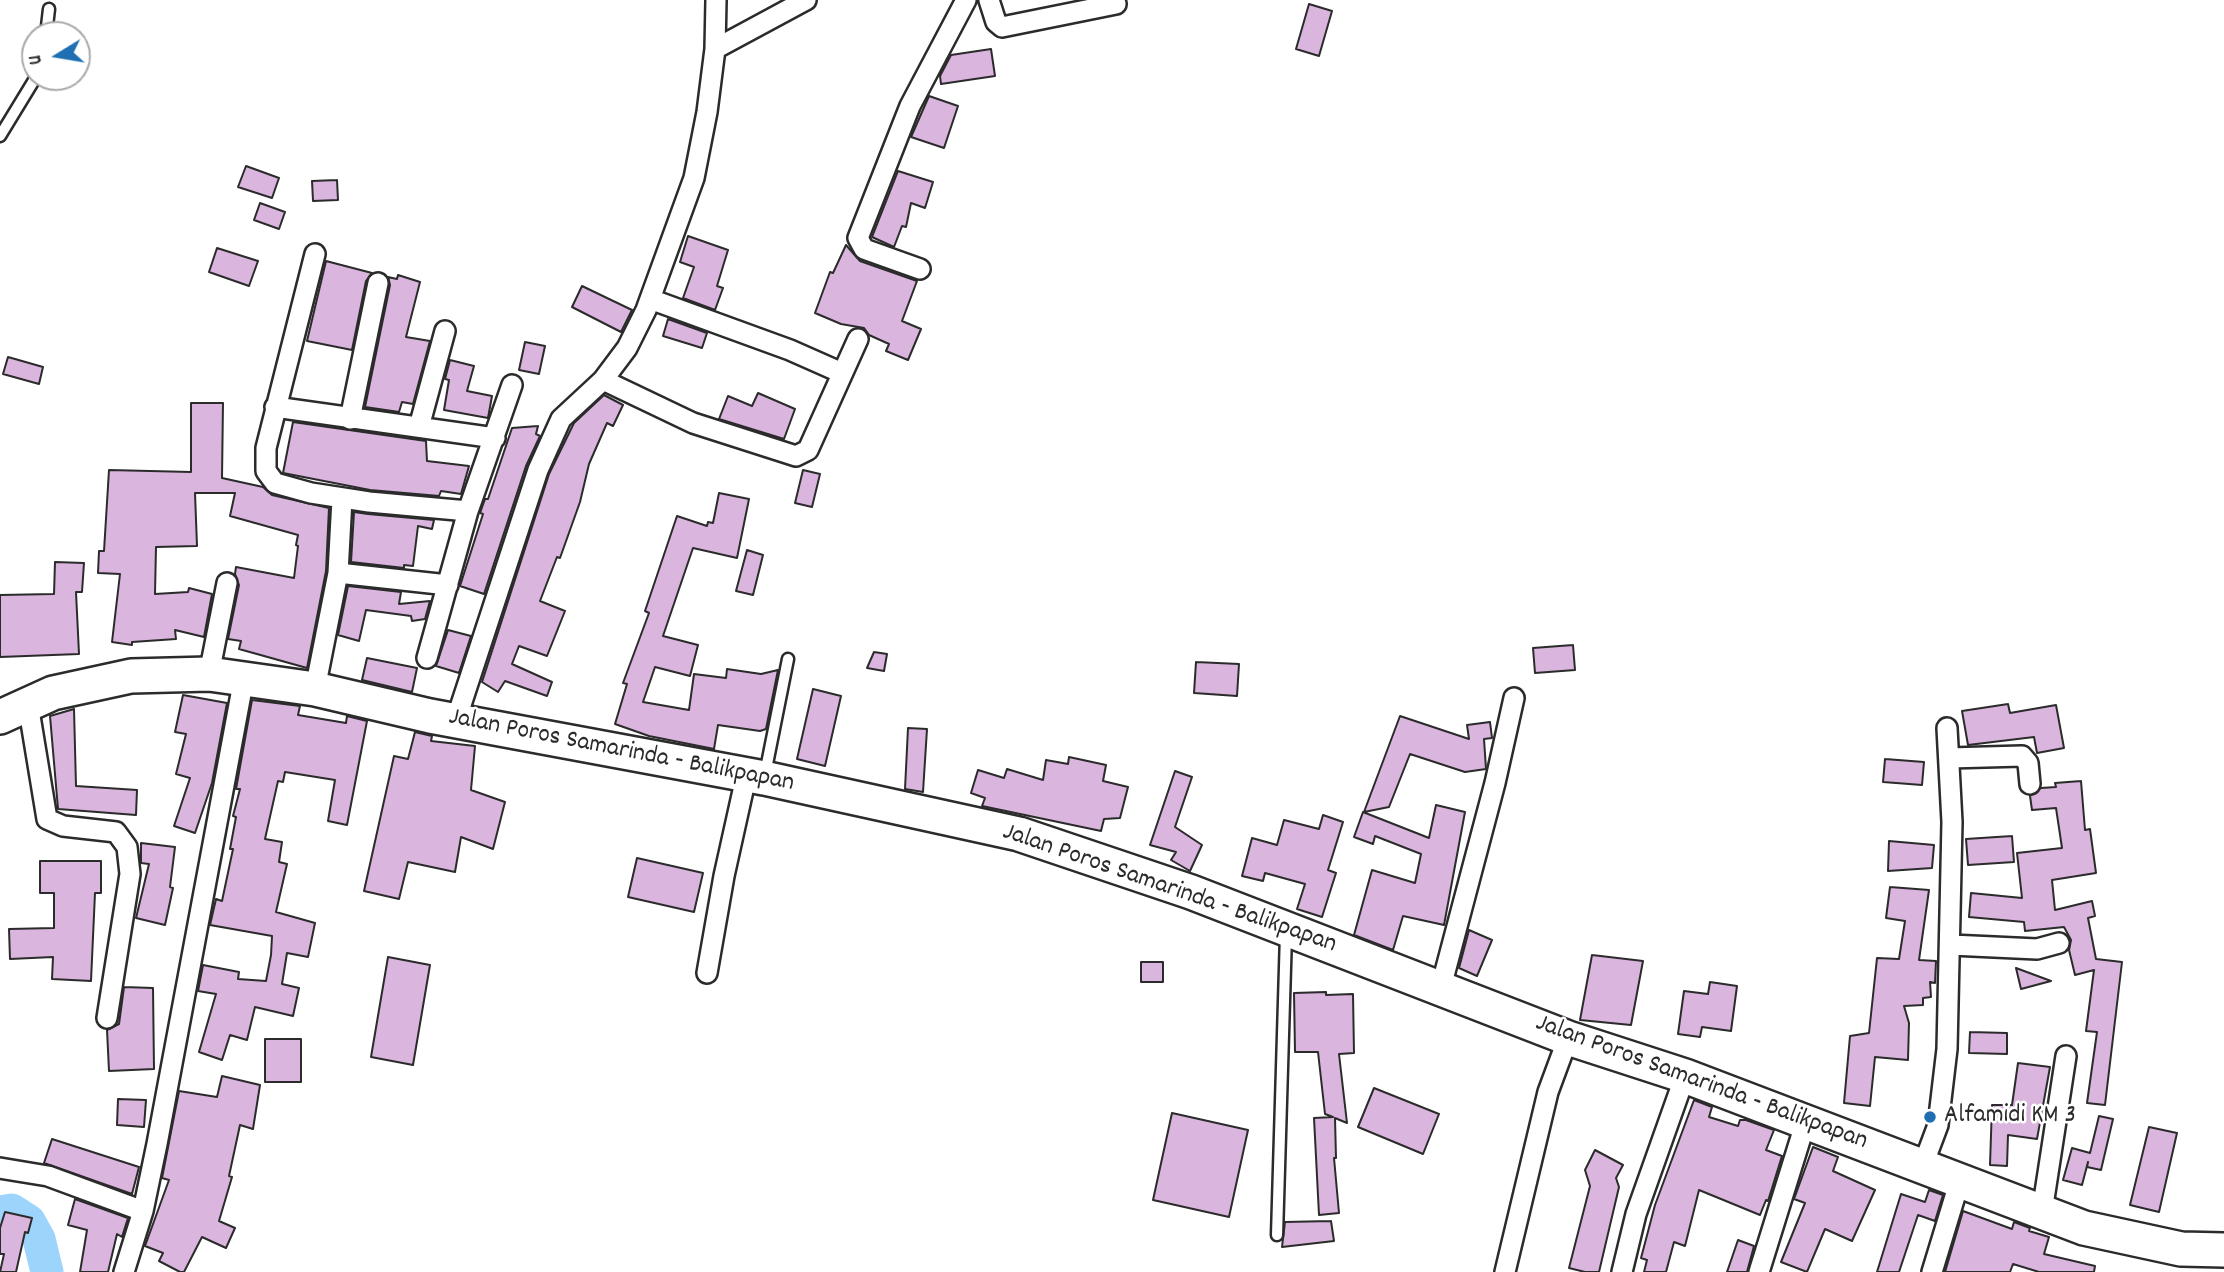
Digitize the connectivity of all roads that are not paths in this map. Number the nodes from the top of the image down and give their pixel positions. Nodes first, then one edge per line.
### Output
1 (716, 0) edge
2 (806, 0) edge
3 (966, 0) edge
4 (989, 0) edge
5 (1116, 4) dead end
6 (49, 9) dead end
7 (48, 21) edge
8 (715, 49) junction
9 (27, 91) edge
10 (0, 136) edge
11 (315, 254) dead end
12 (920, 269) dead end
13 (378, 283) dead end
14 (650, 299) junction
15 (445, 331) dead end
16 (858, 339) dead end
17 (842, 373) junction
18 (603, 380) junction
19 (512, 385) dead end
20 (275, 407) junction
21 (350, 419) junction
22 (419, 427) junction
23 (495, 438) junction
24 (342, 499) junction
25 (468, 511) junction
26 (338, 573) junction
27 (228, 583) dead end
28 (448, 585) junction
29 (427, 658) dead end
30 (788, 659) dead end
31 (209, 674) junction
32 (244, 678) junction
33 (315, 689) junction
34 (1514, 698) dead end
35 (14, 710) edge
36 (456, 720) junction
37 (1947, 728) dead end
38 (1949, 758) junction
39 (755, 778) junction
40 (2030, 783) dead end
41 (1286, 930) junction
42 (2059, 943) dead end
43 (1951, 945) junction
44 (707, 973) dead end
45 (1441, 987) junction
46 (107, 1018) dead end
47 (1568, 1038) junction
48 (2066, 1056) dead end
49 (1685, 1076) junction
50 (1806, 1121) junction
51 (1923, 1165) junction
52 (0, 1168) edge
53 (1961, 1180) junction
54 (143, 1211) junction
55 (2042, 1212) junction
56 (1277, 1235) dead end
57 (2224, 1250) edge
58 (124, 1272) edge
59 (1506, 1272) edge
60 (1622, 1272) edge
61 (1759, 1272) edge
62 (1932, 1272) edge

1 - 8 street
2 - 8 street
3 - 12 street
4 - 5 street
6 - 7 lane
8 - 14 street
9 - 10 lane
11 - 20 street
13 - 21 street
14 - 17 street
14 - 18 street
15 - 22 street
16 - 17 street
17 - 18 street
18 - 36 street
19 - 23 street
20 - 21 street
20 - 24 street
21 - 22 street
22 - 23 street
23 - 25 street
24 - 25 street
24 - 26 street
25 - 28 street
26 - 28 street
26 - 33 street
27 - 31 street
28 - 29 street
30 - 39 lane
31 - 32 highway, Jalan Poros Samarinda - Balikpapan
31 - 35 highway, Jalan Poros Samarinda - Balikpapan
32 - 33 highway, Jalan Poros Samarinda - Balikpapan
32 - 54 street
33 - 36 highway, Jalan Poros Samarinda - Balikpapan
34 - 45 street
35 - 46 street
36 - 39 highway, Jalan Poros Samarinda - Balikpapan
37 - 38 street
38 - 40 street
38 - 43 street
39 - 41 highway, Jalan Poros Samarinda - Balikpapan
39 - 44 street
41 - 45 highway, Jalan Poros Samarinda - Balikpapan
41 - 56 lane
42 - 43 street
43 - 51 street
45 - 47 highway, Jalan Poros Samarinda - Balikpapan
47 - 49 highway, Jalan Poros Samarinda - Balikpapan
47 - 59 street
48 - 55 street
49 - 50 highway, Jalan Poros Samarinda - Balikpapan
49 - 60 street
50 - 51 highway, Jalan Poros Samarinda - Balikpapan
50 - 61 street
51 - 53 highway, Jalan Poros Samarinda - Balikpapan
52 - 54 street
53 - 55 highway, Jalan Poros Samarinda - Balikpapan
53 - 62 street
54 - 58 street
55 - 57 highway, Jalan Poros Samarinda - Balikpapan

